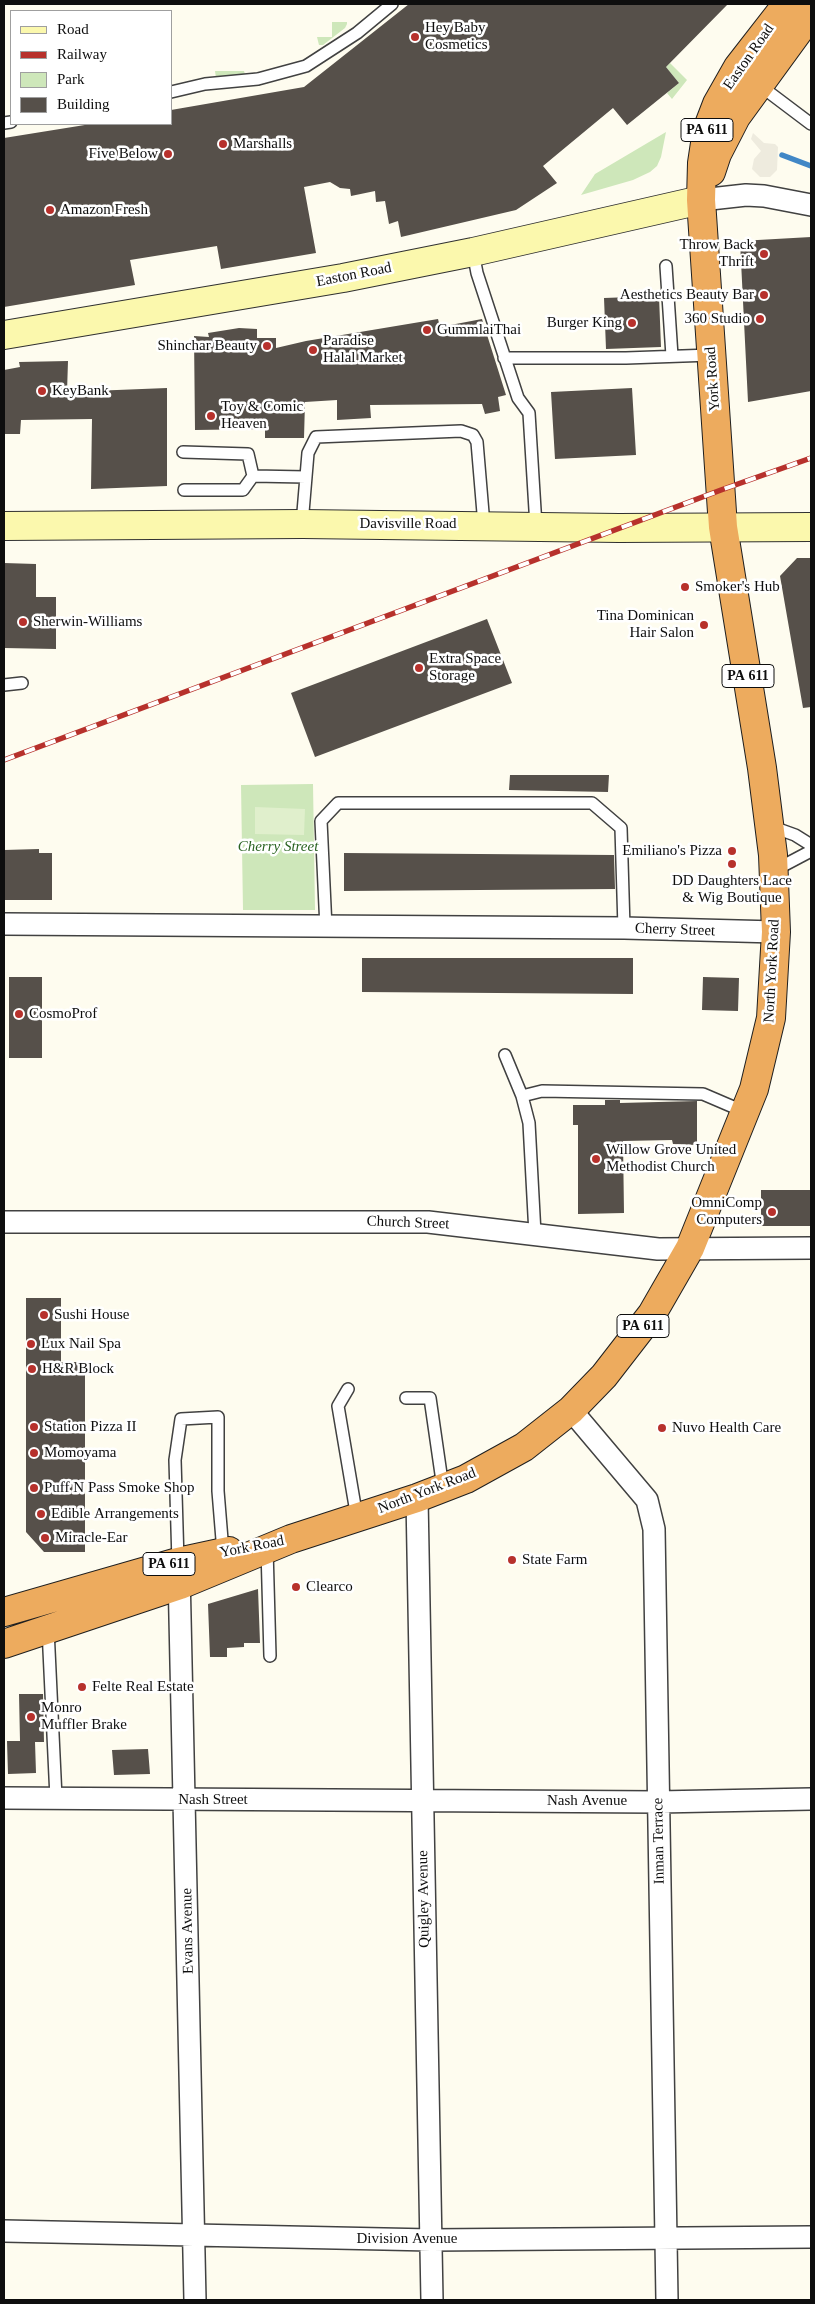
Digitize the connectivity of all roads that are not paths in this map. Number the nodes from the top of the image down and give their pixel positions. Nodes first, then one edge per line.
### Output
1 (392, 4) edge
2 (787, 4) edge
3 (811, 14) edge
4 (748, 76) junction
5 (172, 92) edge
6 (811, 124) edge
7 (701, 200) junction
8 (811, 205) edge
9 (473, 252) junction
10 (666, 266) dead end
11 (4, 335) edge
12 (712, 355) junction
13 (672, 356) junction
14 (504, 358) junction
15 (183, 452) dead end
16 (253, 476) junction
17 (306, 477) junction
18 (184, 490) dead end
19 (302, 524) junction
20 (484, 525) junction
21 (4, 526) edge
22 (536, 526) junction
23 (811, 526) edge
24 (723, 527) junction
25 (22, 683) dead end
26 (4, 685) edge
27 (770, 826) junction
28 (811, 845) edge
29 (811, 851) edge
30 (774, 879) junction
31 (4, 924) edge
32 (326, 928) junction
33 (624, 928) junction
34 (776, 932) junction
35 (505, 1055) dead end
36 (522, 1096) junction
37 (745, 1112) junction
38 (4, 1222) edge
39 (535, 1234) junction
40 (690, 1248) junction
41 (811, 1248) edge
42 (348, 1388) dead end
43 (406, 1398) dead end
44 (571, 1410) junction
45 (443, 1488) junction
46 (417, 1498) junction
47 (358, 1518) junction
48 (279, 1544) junction
49 (223, 1552) junction
50 (179, 1573) junction
51 (4, 1612) edge
52 (48, 1629) junction
53 (4, 1644) edge
54 (270, 1656) dead end
55 (4, 1798) edge
56 (56, 1798) junction
57 (811, 1799) edge
58 (184, 1800) junction
59 (422, 1800) junction
60 (658, 1802) junction
61 (4, 2231) edge
62 (195, 2236) junction
63 (666, 2237) junction
64 (811, 2237) edge
65 (431, 2240) junction
66 (195, 2300) edge
67 (432, 2300) edge
68 (668, 2300) edge

1 - 5 lane
2 - 4 highway, Easton Road / PA 611
3 - 4 highway, Easton Road / PA 611
4 - 6 lane
4 - 7 highway, Easton Road / PA 611
7 - 8 street
7 - 9 street, Easton Road
7 - 12 highway, York Road / PA 611
9 - 11 street, Easton Road
9 - 14 lane
10 - 13 lane
12 - 13 lane
12 - 24 highway, York Road / PA 611
13 - 14 lane
14 - 22 lane
15 - 16 lane
16 - 17 lane
16 - 18 lane
17 - 19 lane
17 - 20 lane
19 - 20 street, Davisville Road
19 - 21 street, Davisville Road
20 - 22 street, Davisville Road
22 - 24 street, Davisville Road
23 - 24 street, Davisville Road
24 - 27 highway, North York Road / PA 611
25 - 26 lane
27 - 28 lane
27 - 30 highway, North York Road / PA 611
29 - 30 lane
30 - 34 highway, North York Road / PA 611
31 - 32 street, Cherry Street
32 - 33 street, Cherry Street
32 - 33 lane
33 - 34 street, Cherry Street
34 - 37 highway, North York Road / PA 611
35 - 36 lane
36 - 37 lane
36 - 39 lane
37 - 40 highway, North York Road / PA 611
38 - 39 street, Church Street
39 - 40 street, Church Street
40 - 41 street, Church Street
40 - 44 highway, North York Road / PA 611
42 - 47 lane
43 - 45 lane
44 - 45 highway, North York Road / PA 611
44 - 60 street, Inman Terrace
45 - 46 highway, North York Road / PA 611
46 - 47 highway, North York Road / PA 611
46 - 59 street, Quigley Avenue
47 - 48 highway, North York Road / PA 611
48 - 49 highway, York Road / PA 611
48 - 50 highway, York Road / PA 611
48 - 54 lane
49 - 50 highway, York Road / PA 611
49 - 50 lane
50 - 51 highway, York Road / PA 611
50 - 52 highway, York Road / PA 611
50 - 58 street, Evans Avenue
52 - 53 highway, York Road / PA 611
52 - 56 lane
55 - 56 street, Nash Street
56 - 58 street, Nash Street
57 - 60 street, Nash Avenue
58 - 59 street, Nash Street
58 - 62 street, Evans Avenue
59 - 60 street, Nash Avenue
59 - 65 street, Quigley Avenue
60 - 63 street, Inman Terrace
61 - 62 street, Division Avenue
62 - 65 street, Division Avenue
62 - 66 street, Evans Avenue
63 - 64 street, Division Avenue
63 - 65 street, Division Avenue
63 - 68 street, Inman Terrace
65 - 67 street, Quigley Avenue

